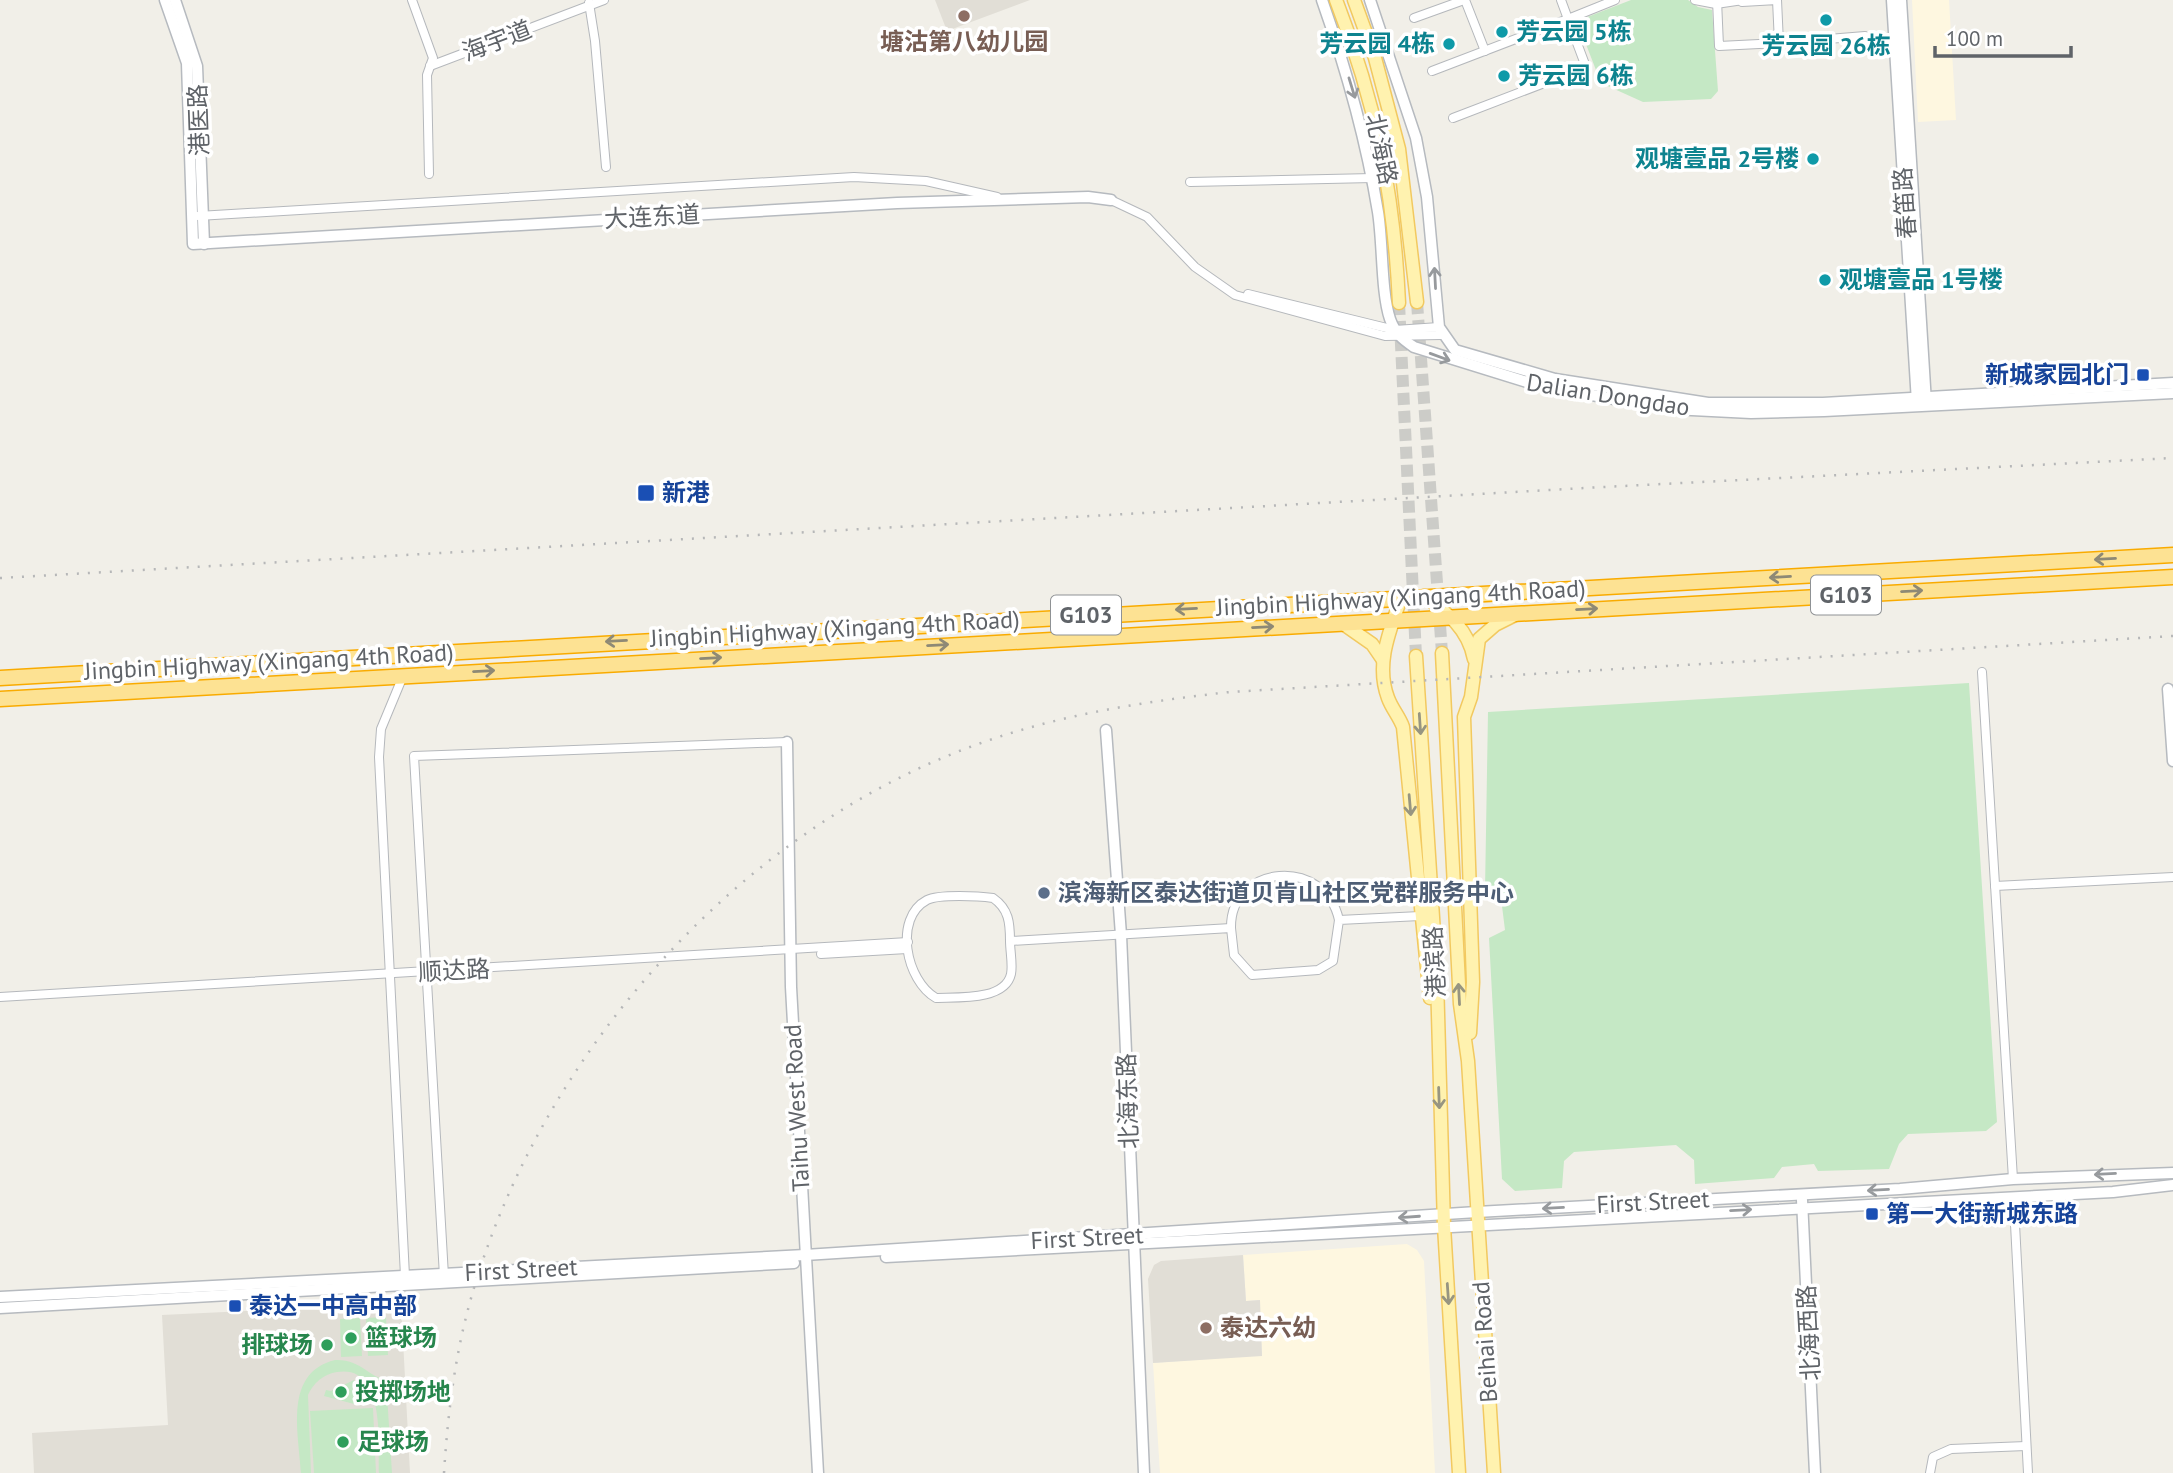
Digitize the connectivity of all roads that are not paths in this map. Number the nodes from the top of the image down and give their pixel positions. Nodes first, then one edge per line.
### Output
1 (165, 0) edge
2 (175, 0) edge
3 (412, 0) edge
4 (604, 0) edge
5 (1322, 0) edge
6 (1336, 0) edge
7 (1354, 0) edge
8 (1370, 0) edge
9 (1465, 0) edge
10 (1561, 0) edge
11 (1615, 0) edge
12 (1695, 0) edge
13 (1778, 0) edge
14 (1892, 0) edge
15 (1901, 0) edge
16 (1743, 1) edge
17 (1717, 2) edge
18 (591, 3) edge
19 (1414, 18) dead end
20 (1568, 19) junction
21 (1865, 36) dead end
22 (1779, 43) junction
23 (1485, 51) junction
24 (431, 64) junction
25 (1432, 71) dead end
26 (1453, 118) dead end
27 (606, 167) dead end
28 (429, 174) dead end
29 (1373, 178) junction
30 (1190, 182) dead end
31 (1111, 200) joint
32 (1010, 201) junction
33 (198, 216) junction
34 (199, 244) joint
35 (1418, 302) tunnel mouth
36 (1399, 303) tunnel mouth
37 (1440, 331) junction
38 (1397, 334) junction
39 (2173, 383) edge
40 (2173, 393) edge
41 (1921, 402) junction
42 (2173, 555) edge
43 (2173, 577) edge
44 (1424, 596) junction
45 (1401, 597) junction
46 (1518, 613) junction
47 (1451, 616) junction
48 (1394, 620) junction
49 (1342, 623) junction
50 (1441, 653) tunnel mouth
51 (1416, 656) tunnel mouth
52 (1383, 660) junction
53 (1475, 666) junction
54 (1982, 672) dead end
55 (403, 676) junction
56 (0, 677) edge
57 (2168, 689) dead end
58 (0, 699) edge
59 (1106, 730) dead end
60 (784, 742) joint
61 (2173, 761) edge
62 (2173, 877) edge
63 (1995, 887) junction
64 (1420, 916) junction
65 (1339, 920) junction
66 (1231, 929) junction
67 (1121, 935) junction
68 (1010, 941) junction
69 (907, 946) junction
70 (788, 953) junction
71 (426, 975) junction
72 (390, 977) junction
73 (0, 999) edge
74 (1438, 1060) junction
75 (1468, 1061) junction
76 (2173, 1174) edge
77 (2013, 1179) junction
78 (2173, 1185) edge
79 (1802, 1194) junction
80 (2032, 1196) junction
81 (1996, 1198) junction
82 (1803, 1206) junction
83 (1477, 1218) junction
84 (1443, 1220) junction
85 (2015, 1224) junction
86 (1133, 1240) junction
87 (802, 1258) junction
88 (405, 1276) junction
89 (444, 1278) junction
90 (0, 1297) edge
91 (0, 1308) edge
92 (2026, 1446) junction
93 (811, 1473) edge
94 (818, 1473) edge
95 (1144, 1473) edge
96 (1459, 1473) edge
97 (1494, 1473) edge
98 (1815, 1473) edge
99 (1930, 1473) edge
100 (2028, 1473) edge

1 - 33 main road, 港医路
2 - 33 main road, 港医路
3 - 24 street
4 - 18 street, 海宇道
5 -> 29 main road
6 - 36 main road, 北海路
7 - 35 main road, 北海路
37 -> 8 main road
9 - 19 street
9 - 23 street
10 - 20 street
11 - 20 street
12 - 17 street
13 - 16 street
13 - 22 street
14 - 41 main road, 春笛路
15 - 41 main road, 春笛路
16 - 17 street
17 - 22 street
18 - 24 street, 海宇道
18 - 27 street
20 - 23 street
20 - 26 street
21 - 22 street
23 - 25 street
24 - 28 street
29 - 30 street
29 - 38 main road
31 - 32 main road, 大连东道
31 - 38 street
32 - 33 street
32 - 34 main road, 大连东道
33 - 34 main road, 港医路
37 - 38 street
37 - 41 main road, Dalian Dongdao
38 -> 41 main road, Dalian Dongdao
39 - 41 main road, Dalian Dongdao
40 - 41 main road, Dalian Dongdao
42 -> 44 highway, Jingbin Highway (Xingang 4th Road) / G103
46 -> 43 highway, Jingbin Highway (Xingang 4th Road) / G103
44 - 45 highway, Jingbin Highway (Xingang 4th Road) / G103
44 - 47 main road
45 - 48 main road
45 -> 56 highway, Jingbin Highway (Xingang 4th Road) / G103
46 - 47 highway, Jingbin Highway (Xingang 4th Road) / G103
46 - 53 main road
47 - 48 highway, Jingbin Highway (Xingang 4th Road) / G103
47 - 53 main road
48 - 49 highway, Jingbin Highway (Xingang 4th Road) / G103
48 - 52 main road
49 - 52 main road
55 -> 49 highway, Jingbin Highway (Xingang 4th Road) / G103
75 -> 50 main road
51 -> 74 main road, 港滨路
52 -> 64 main road
53 - 75 main road
54 - 63 street
55 - 58 highway, Jingbin Highway (Xingang 4th Road) / G103
55 - 72 street
57 - 61 main road
59 - 67 main road, 北海东路
60 - 70 main road, Taihu West Road
60 - 71 street
62 - 63 street
63 - 77 street
64 - 65 street
64 - 74 main road
65 - 66 street
65 - 66 street
66 - 67 street
67 - 68 street
67 - 86 main road, 北海东路
68 - 69 street
68 - 69 street
69 - 70 street, 顺达路
70 - 71 street, 顺达路
70 - 87 main road, Taihu West Road
71 - 72 street, 顺达路
71 - 89 street
72 - 73 street, 顺达路
72 - 88 street
74 -> 84 main road, 港滨路
75 - 83 main road, Beihai Road
76 -> 77 main road, First Street
77 -> 79 main road, First Street
78 - 80 main road, First Street
79 - 82 main road, 北海西路
79 -> 83 main road, First Street
80 - 81 main road, First Street
80 - 85 street
81 - 82 main road, First Street
81 - 85 street
83 -> 82 main road, First Street
82 - 98 main road, 北海西路
83 - 84 main road, First Street
83 - 97 main road, Beihai Road
84 - 86 main road, First Street
84 -> 96 main road, Beihai Road
85 - 92 street
86 - 87 main road, First Street
86 - 95 main road, 北海东路
87 - 89 main road, First Street
87 - 93 main road, Taihu West Road
87 - 94 main road, Taihu West Road
88 - 89 main road, First Street
88 - 90 main road, First Street
89 - 91 main road, First Street
92 - 99 street
92 - 100 street

